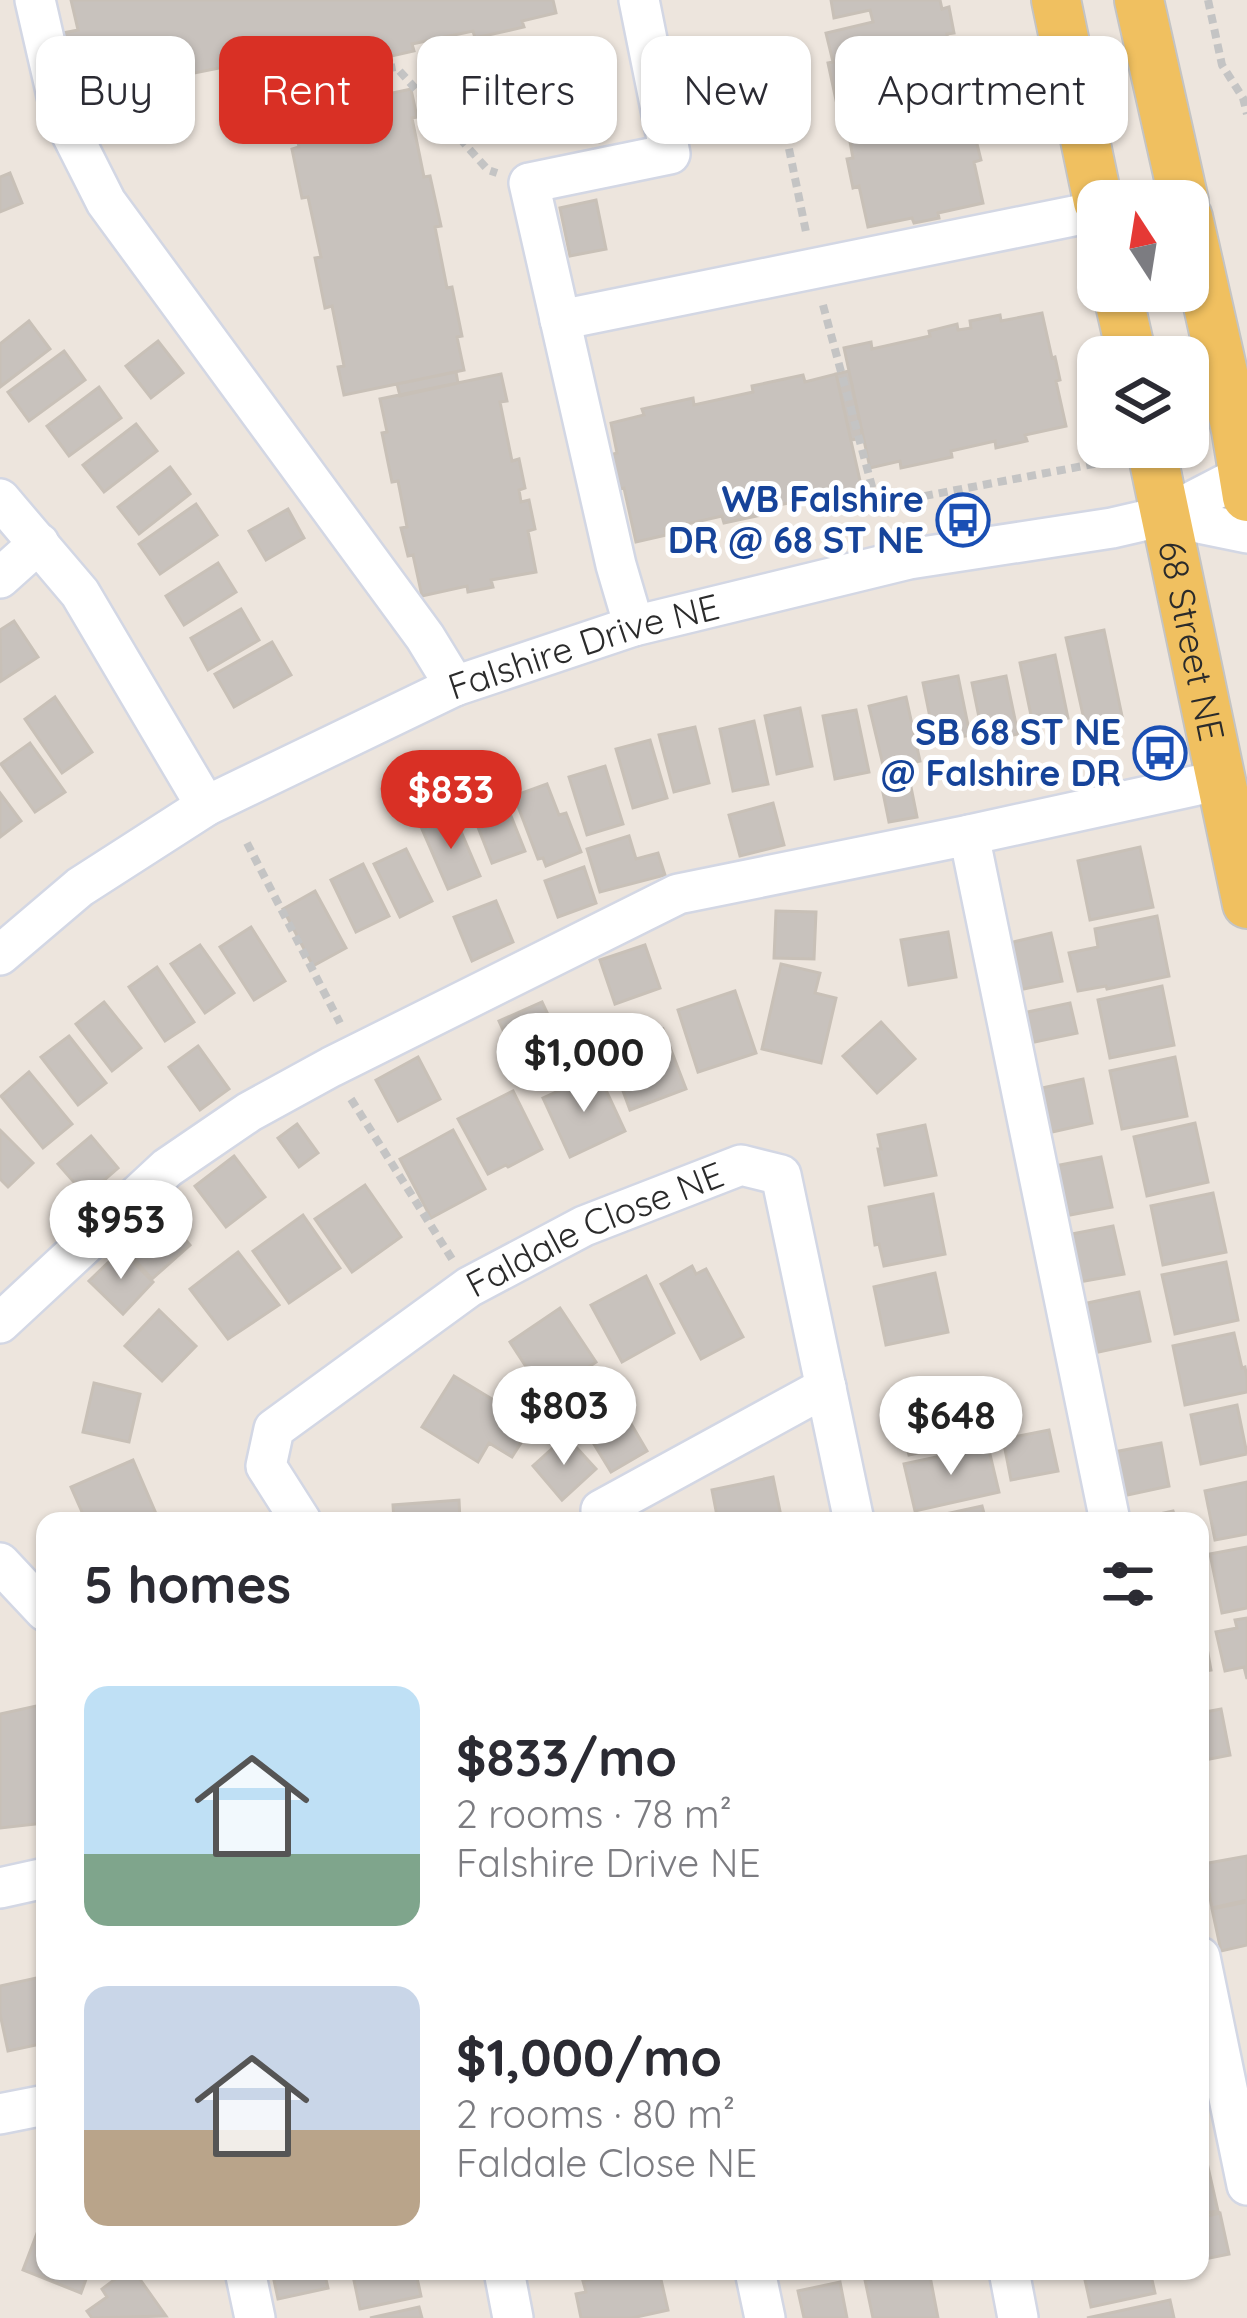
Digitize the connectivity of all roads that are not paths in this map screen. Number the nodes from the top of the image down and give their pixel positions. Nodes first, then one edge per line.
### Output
1 (35, 0) edge
2 (639, 0) edge
3 (1056, 0) edge
4 (1139, 0) edge
5 (1093, 180) edge
6 (1179, 180) edge
7 (1077, 211) edge
8 (1209, 312) edge
9 (560, 320) junction
10 (1155, 468) edge
11 (1246, 481) edge
12 (0, 499) edge
13 (1165, 516) junction
14 (1247, 533) edge
15 (39, 543) junction
16 (0, 578) edge
17 (634, 626) junction
18 (455, 686) junction
19 (1221, 780) junction
20 (206, 806) junction
21 (969, 835) junction
22 (1247, 904) edge
23 (0, 955) edge
24 (0, 1323) edge
25 (826, 1387) junction
26 (295, 1512) edge
27 (601, 1512) edge
28 (852, 1512) edge
29 (1108, 1512) edge
30 (0, 1563) edge
31 (36, 1601) edge
32 (36, 1880) edge
33 (0, 1888) edge
34 (1209, 2001) edge
35 (36, 2107) edge
36 (0, 2114) edge
37 (1247, 2185) edge
38 (247, 2280) edge
39 (506, 2280) edge
40 (757, 2280) edge
41 (1011, 2280) edge
42 (255, 2318) edge
43 (514, 2318) edge
44 (765, 2318) edge
45 (1018, 2318) edge

1 - 18 street
2 - 9 street
3 - 5 main road
4 - 6 main road
7 - 9 street
8 - 11 main road
9 - 17 street
10 - 13 main road, 68 Street NE
11 - 13 street
12 - 15 street
13 - 14 street
13 - 17 street, Falshire Drive NE
13 - 19 main road, 68 Street NE
15 - 16 street
15 - 20 street
17 - 18 street, Falshire Drive NE
18 - 20 street, Falshire Drive NE
19 - 21 street
19 - 22 main road, 68 Street NE
20 - 23 street, Falshire Drive NE
21 - 24 street
21 - 29 street
25 - 26 street, Faldale Close NE
25 - 27 street
25 - 28 street, Faldale Close NE
30 - 31 street
32 - 33 street
34 - 37 street
35 - 36 street
38 - 42 street
39 - 43 street
40 - 44 street
41 - 45 street

